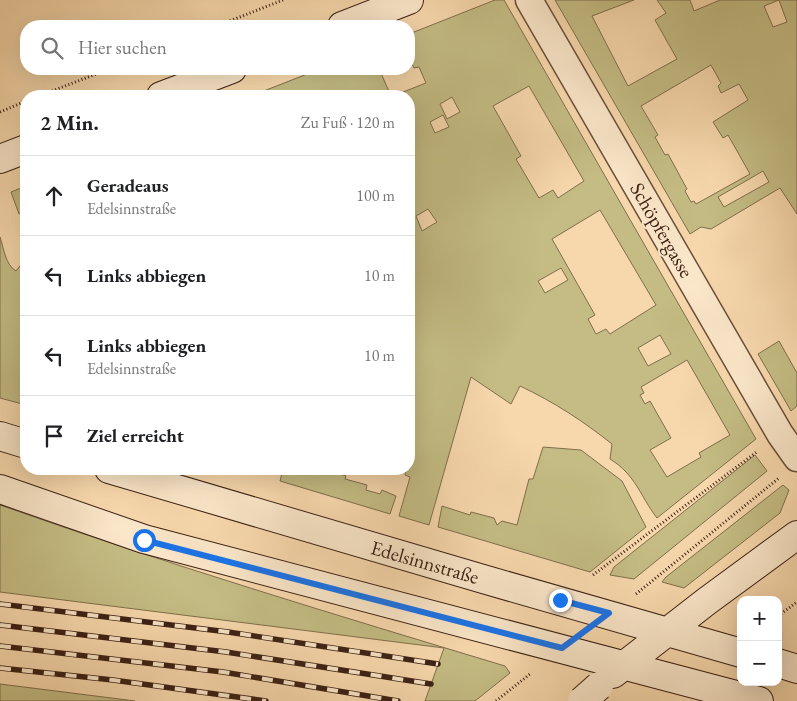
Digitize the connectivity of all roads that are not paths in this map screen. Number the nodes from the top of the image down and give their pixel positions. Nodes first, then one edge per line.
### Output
1 (409, 0) edge
2 (528, 0) edge
3 (357, 20) edge
4 (216, 75) edge
5 (177, 90) edge
6 (20, 151) edge
7 (0, 159) edge
8 (0, 436) edge
9 (20, 442) edge
10 (790, 467) edge
11 (129, 475) edge
12 (0, 489) edge
13 (797, 535) edge
14 (667, 632) junction
15 (737, 651) edge
16 (782, 664) edge
17 (624, 666) junction
18 (797, 669) edge
19 (590, 694) edge
20 (758, 701) edge

1 - 3 main road
2 - 10 street, Schöpfergasse
4 - 5 main road
6 - 7 main road
8 - 9 main road
11 - 14 main road, Edelsinnstraße
12 - 17 main road
13 - 14 main road
14 - 15 main road, Edelsinnstraße
14 - 17 main road
16 - 18 main road
17 - 19 main road
17 - 20 main road

